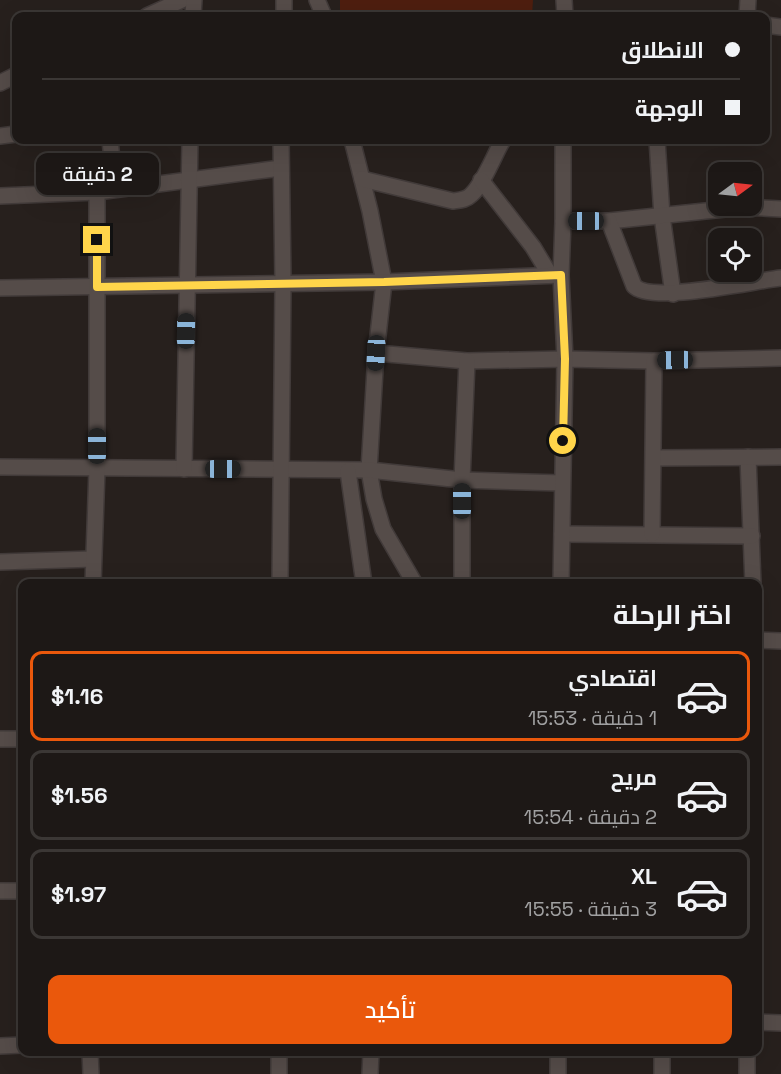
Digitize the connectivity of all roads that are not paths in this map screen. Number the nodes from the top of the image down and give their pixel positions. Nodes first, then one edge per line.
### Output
1 (182, 0) edge
2 (156, 12) edge
3 (110, 144) edge
4 (190, 144) edge
5 (281, 144) edge
6 (353, 144) edge
7 (500, 144) edge
8 (563, 144) edge
9 (657, 144) edge
10 (281, 168) junction
11 (189, 179) junction
12 (362, 179) junction
13 (481, 180) junction
14 (115, 189) junction
15 (97, 192) junction
16 (0, 196) edge
17 (781, 209) edge
18 (662, 216) junction
19 (563, 221) junction
20 (609, 221) junction
21 (556, 275) junction
22 (781, 278) edge
23 (284, 282) junction
24 (384, 282) junction
25 (187, 285) junction
26 (97, 287) junction
27 (0, 288) edge
28 (673, 294) junction
29 (376, 353) junction
30 (781, 358) edge
31 (565, 359) junction
32 (467, 361) junction
33 (654, 361) junction
34 (748, 457) junction
35 (781, 457) edge
36 (654, 458) junction
37 (0, 467) edge
38 (97, 469) junction
39 (184, 469) junction
40 (281, 469) junction
41 (369, 470) junction
42 (348, 471) junction
43 (462, 480) junction
44 (562, 483) junction
45 (562, 534) junction
46 (652, 534) junction
47 (752, 536) junction
48 (93, 559) junction
49 (0, 562) edge
50 (93, 579) edge
51 (280, 579) edge
52 (363, 579) edge
53 (413, 579) edge
54 (462, 579) edge
55 (561, 579) edge
56 (753, 579) edge
57 (762, 640) edge
58 (781, 641) edge
59 (0, 739) edge
60 (18, 739) edge
61 (0, 891) edge
62 (18, 891) edge
63 (762, 1022) edge
64 (781, 1023) edge
65 (18, 1045) edge
66 (0, 1046) edge
67 (90, 1056) edge
68 (279, 1056) edge
69 (371, 1056) edge
70 (558, 1056) edge
71 (662, 1056) edge
72 (747, 1056) edge
73 (91, 1074) edge
74 (279, 1074) edge
75 (370, 1074) edge
76 (558, 1074) edge
77 (662, 1074) edge
78 (747, 1074) edge

1 - 2 street
3 - 14 street
4 - 11 street
5 - 10 street
6 - 12 street
7 - 13 street
8 - 19 street
9 - 18 street
10 - 11 street
10 - 23 street
11 - 14 street
11 - 25 street
12 - 13 street
12 - 24 street
13 - 21 street
14 - 15 street
15 - 16 street
15 - 26 street
17 - 18 street
18 - 20 street
18 - 28 street
19 - 20 street
19 - 21 street
20 - 28 street
21 - 24 street
21 - 31 street
22 - 28 street
23 - 24 street
23 - 25 street
23 - 40 street
24 - 29 street
25 - 26 street
25 - 39 street
26 - 27 street
26 - 38 street
29 - 32 street
29 - 41 street
30 - 33 street
31 - 32 street
31 - 33 street
31 - 44 street
32 - 43 street
33 - 36 street
34 - 35 street
34 - 36 street
34 - 47 street
36 - 46 street
37 - 38 street
38 - 39 street
38 - 48 street
39 - 40 street
40 - 42 street
40 - 51 street
41 - 42 street
41 - 43 street
41 - 53 street
42 - 52 street
43 - 44 street
43 - 54 street
44 - 45 street
45 - 46 street
45 - 55 street
46 - 47 street
47 - 56 street
48 - 49 street
48 - 50 street
57 - 58 street
59 - 60 street
61 - 62 street
63 - 64 street
65 - 66 street
67 - 73 street
68 - 74 street
69 - 75 street
70 - 76 street
71 - 77 street
72 - 78 street

